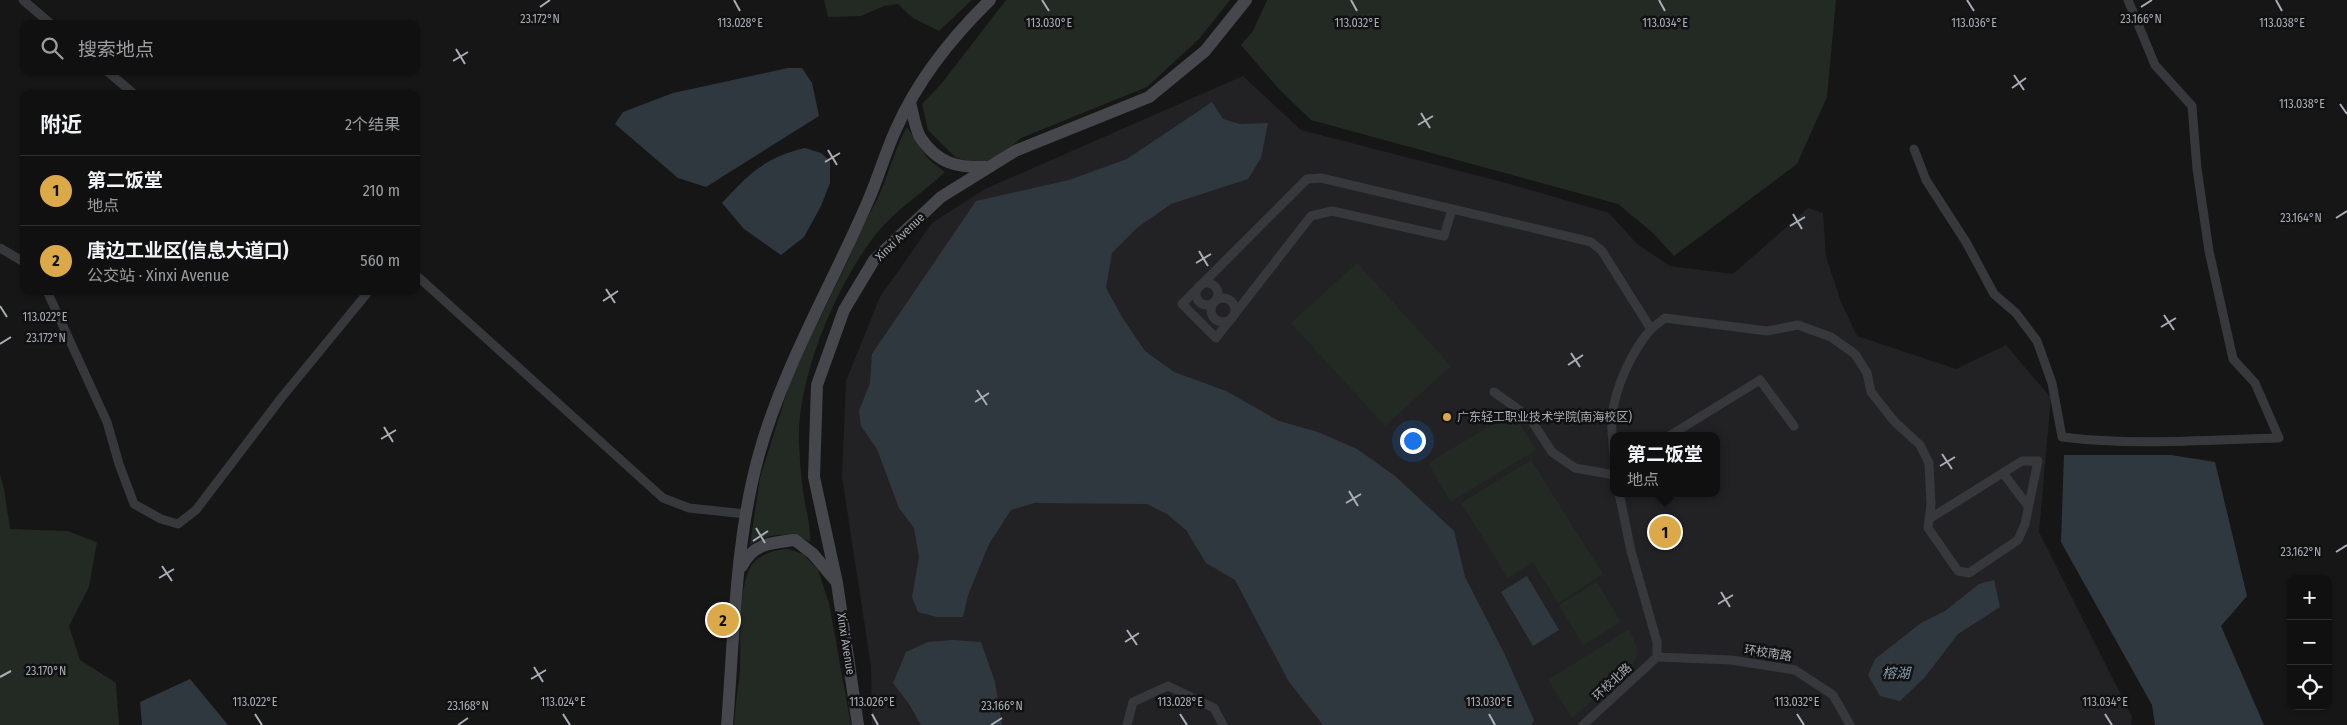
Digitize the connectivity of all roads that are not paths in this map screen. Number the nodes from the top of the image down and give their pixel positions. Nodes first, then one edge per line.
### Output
1 (23, 0) edge
2 (990, 0) edge
3 (1246, 0) edge
4 (2128, 0) edge
5 (46, 20) edge
6 (112, 75) edge
7 (129, 90) edge
8 (910, 103) junction
9 (1914, 149) dead end
10 (989, 167) junction
11 (1452, 209) junction
12 (0, 248) edge
13 (20, 260) edge
14 (420, 279) edge
15 (1199, 287) junction
16 (49, 295) edge
17 (366, 295) edge
18 (1214, 302) junction
19 (1231, 318) junction
20 (1651, 329) junction
21 (1494, 392) dead end
22 (1794, 426) dead end
23 (1613, 432) edge
24 (1676, 432) edge
25 (2004, 473) junction
26 (1610, 474) edge
27 (1620, 497) edge
28 (2028, 506) junction
29 (746, 514) junction
30 (1929, 519) junction
31 (740, 570) junction
32 (837, 583) junction
33 (1657, 657) junction
34 (727, 725) edge
35 (858, 725) edge
36 (1127, 725) edge
37 (1223, 725) edge
38 (1584, 725) edge
39 (1850, 725) edge

1 - 5 street
2 - 8 main road
3 - 10 main road, Xinxi Avenue
4 - 9 street
6 - 7 street
8 - 10 main road
8 - 29 main road
10 - 32 main road, Xinxi Avenue
11 - 15 street
11 - 19 street
11 - 20 street
12 - 13 street
14 - 29 street
15 - 18 street
15 - 18 street
15 - 19 street
16 - 17 street
18 - 19 street
18 - 19 street
20 - 23 street
20 - 30 street
21 - 26 street
22 - 24 street
25 - 28 street
25 - 28 street
25 - 30 street
27 - 33 street
28 - 30 street
29 - 31 main road
31 - 32 main road
31 - 34 main road
32 - 35 main road, Xinxi Avenue
33 - 38 street, 环校北路
33 - 39 street, 环校南路
36 - 37 street

